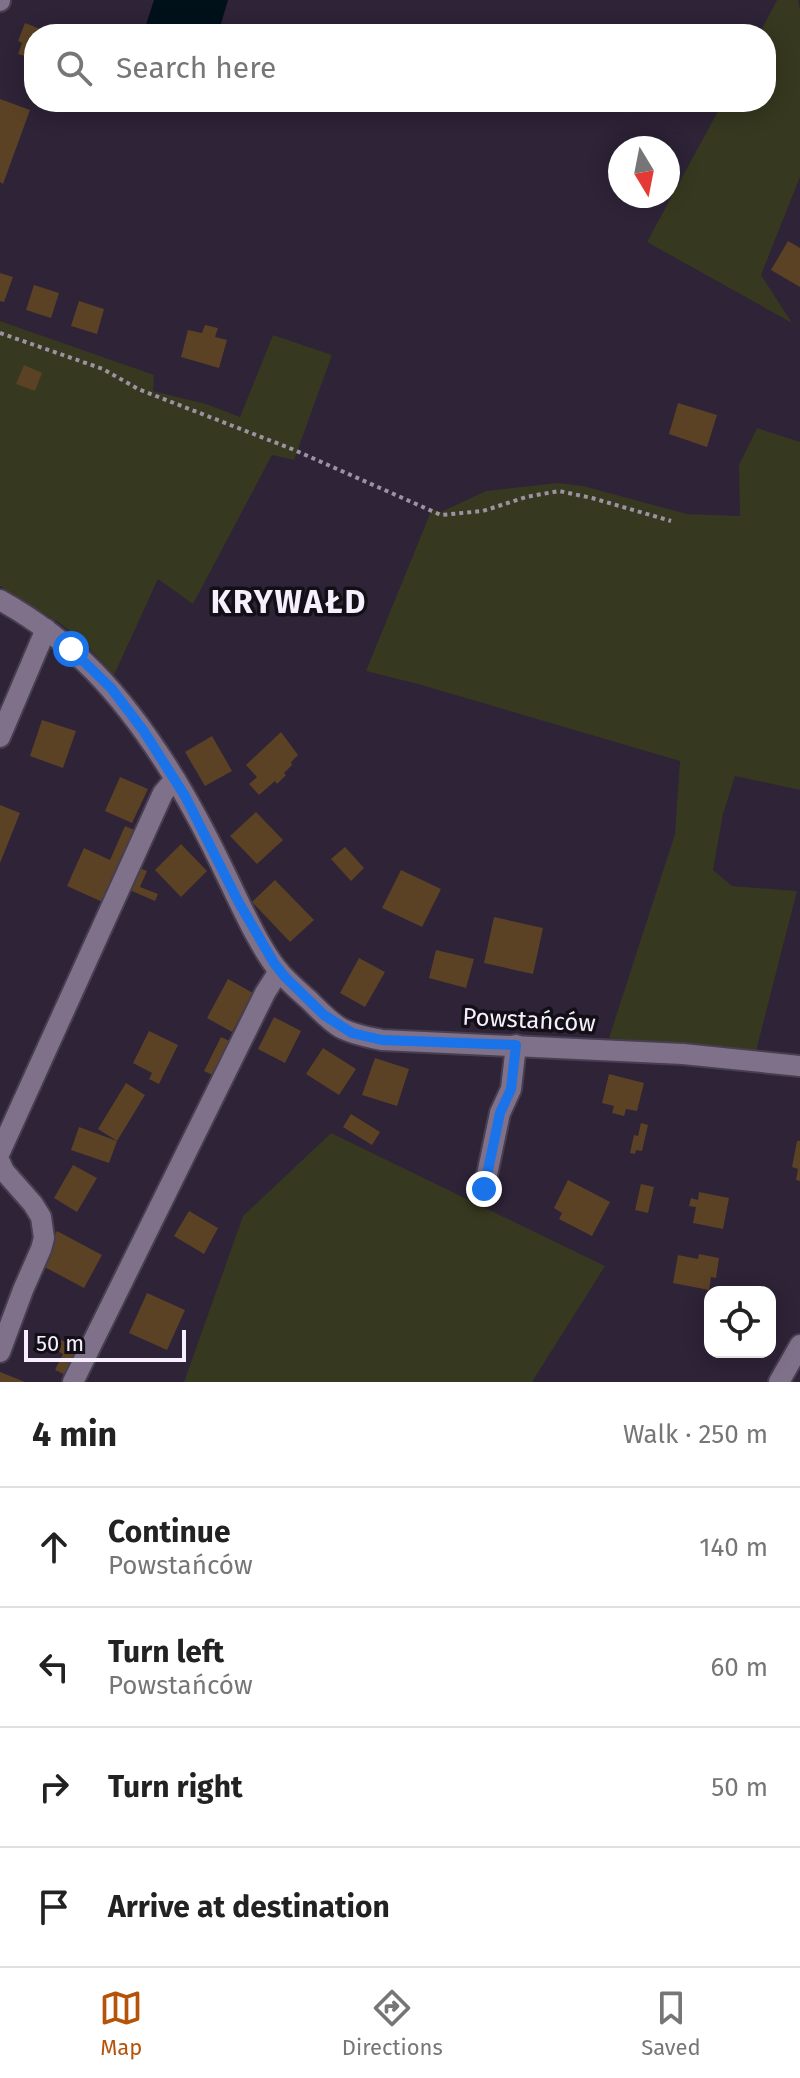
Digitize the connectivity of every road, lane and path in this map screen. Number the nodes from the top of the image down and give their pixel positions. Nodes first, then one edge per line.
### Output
1 (0, 333) edge
2 (671, 521) dead end
3 (0, 600) edge
4 (46, 629) junction
5 (0, 737) edge
6 (175, 779) junction
7 (279, 971) junction
8 (516, 1045) junction
9 (800, 1066) edge
10 (0, 1152) edge
11 (0, 1162) edge
12 (484, 1189) dead end
13 (800, 1345) edge
14 (0, 1352) edge
15 (73, 1382) edge
16 (779, 1382) edge

1 - 2 path
3 - 4 street, Powstańców
4 - 5 street
4 - 6 street, Powstańców
6 - 7 street, Powstańców
6 - 10 street
7 - 8 street, Powstańców
7 - 15 street
8 - 9 street, Powstańców
8 - 12 street
11 - 14 street
13 - 16 street

